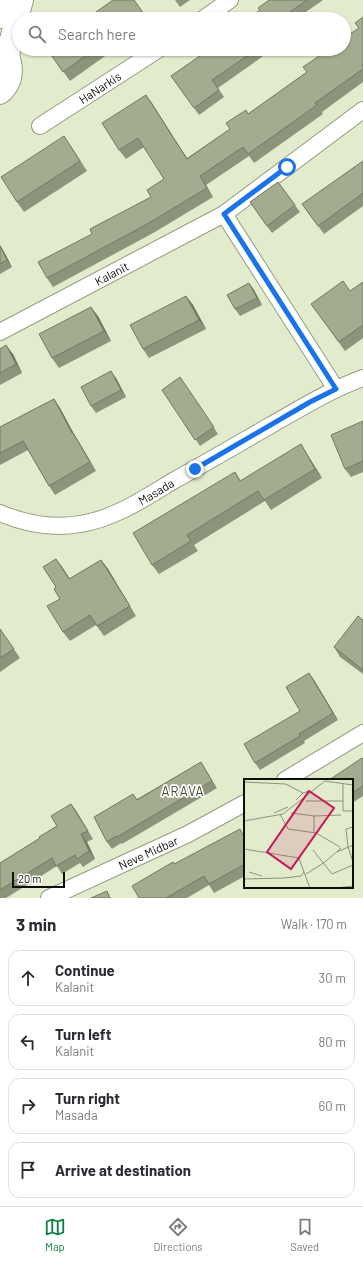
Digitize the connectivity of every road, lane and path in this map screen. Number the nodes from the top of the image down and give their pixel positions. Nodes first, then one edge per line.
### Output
1 (7, 0) edge
2 (22, 0) edge
3 (230, 0) edge
4 (19, 12) edge
5 (213, 12) edge
6 (0, 17) edge
7 (12, 35) edge
8 (4, 53) edge
9 (148, 56) edge
10 (0, 93) edge
11 (363, 110) edge
12 (40, 126) dead end
13 (224, 214) junction
14 (0, 332) edge
15 (363, 378) edge
16 (336, 389) junction
17 (0, 513) edge
18 (363, 733) edge
19 (287, 779) edge
20 (244, 804) edge
21 (49, 898) edge

1 - 6 street
2 - 4 street
3 - 5 street
7 - 8 street
8 - 10 street
9 - 12 street, HaNarkis
11 - 13 street, Kalanit
13 - 14 street, Kalanit
13 - 16 street
15 - 16 street, Masada
16 - 17 street, Masada
18 - 19 street
20 - 21 street, Neve Midbar

